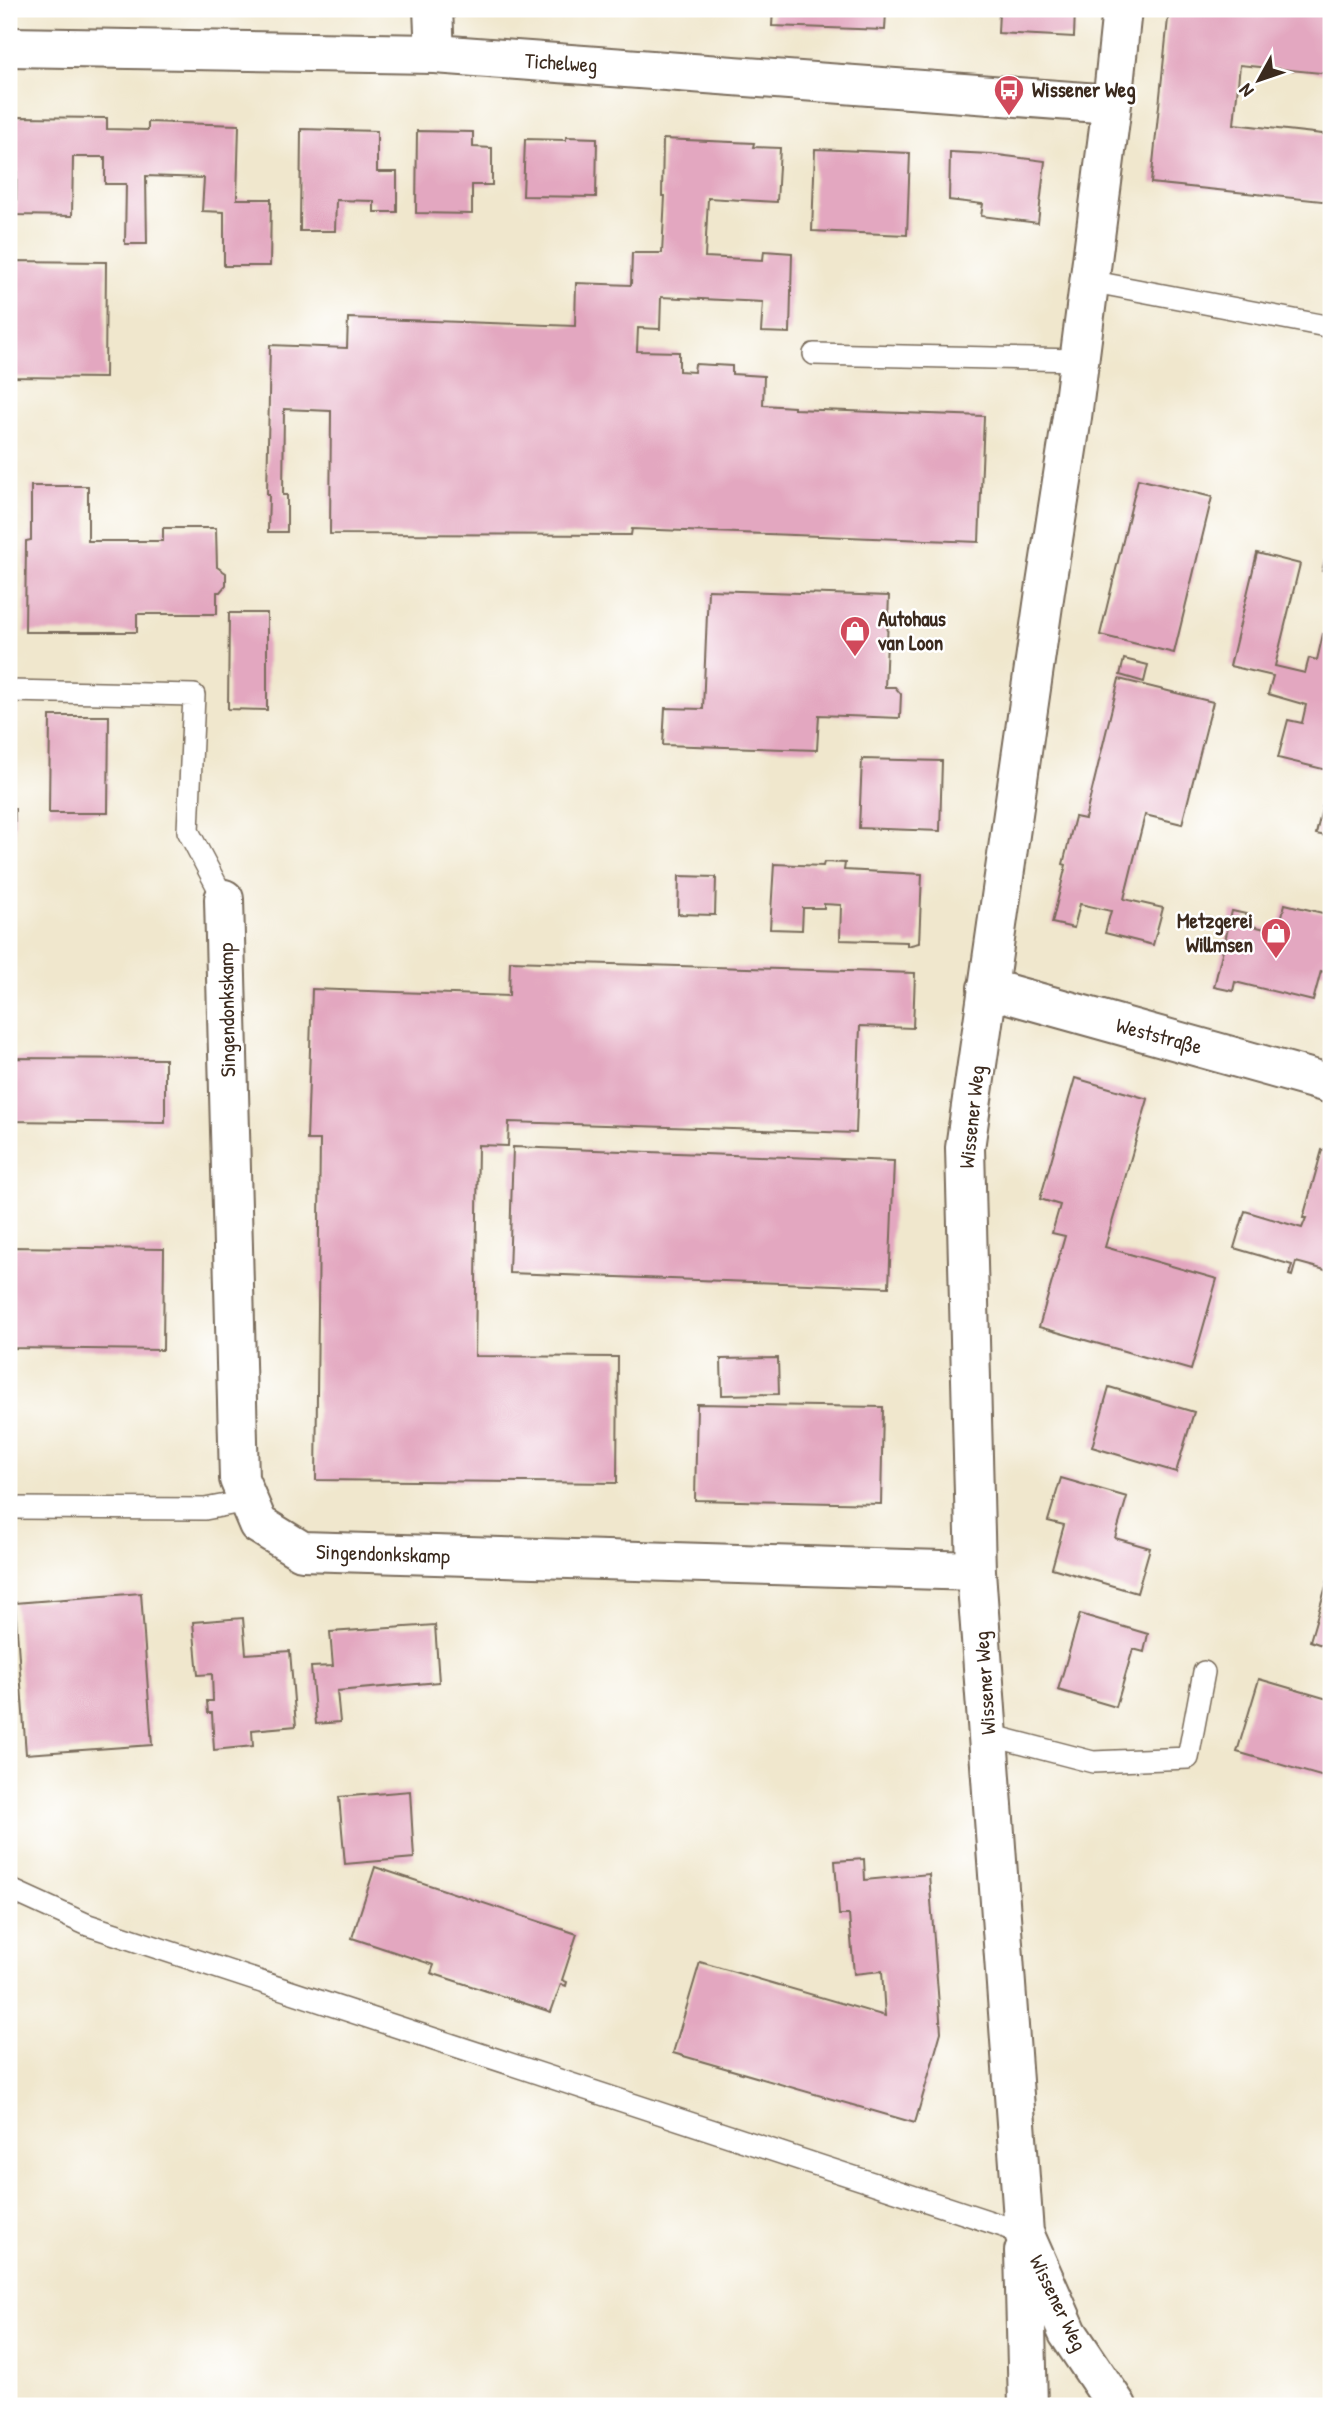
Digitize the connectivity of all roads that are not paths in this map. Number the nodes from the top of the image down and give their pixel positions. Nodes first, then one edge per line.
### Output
1 (433, 9) edge
2 (1122, 9) edge
3 (9, 47) edge
4 (435, 54) junction
5 (1112, 104) junction
6 (1089, 281) junction
7 (1331, 327) edge
8 (814, 354) dead end
9 (1079, 360) junction
10 (9, 691) edge
11 (224, 899) joint
12 (987, 988) junction
13 (1331, 1084) edge
14 (247, 1501) junction
15 (9, 1508) edge
16 (976, 1571) junction
17 (1204, 1672) dead end
18 (989, 1735) junction
19 (9, 1889) edge
20 (1024, 2233) junction
21 (1028, 2406) edge
22 (1116, 2406) edge

1 - 4 street
2 - 5 street, Wissener Weg
3 - 4 street, Tichelweg
4 - 5 street, Tichelweg
5 - 6 street, Wissener Weg
6 - 7 lane
6 - 9 street, Wissener Weg
8 - 9 lane
9 - 12 street, Wissener Weg
10 - 11 lane
11 - 14 street, Singendonkskamp
12 - 13 street, Weststraße
12 - 16 street, Wissener Weg
14 - 15 lane
14 - 16 street, Singendonkskamp
16 - 18 street, Wissener Weg
17 - 18 lane
18 - 20 street, Wissener Weg
19 - 20 lane
20 - 21 street, Wissener Weg
20 - 22 street, Wissener Weg

